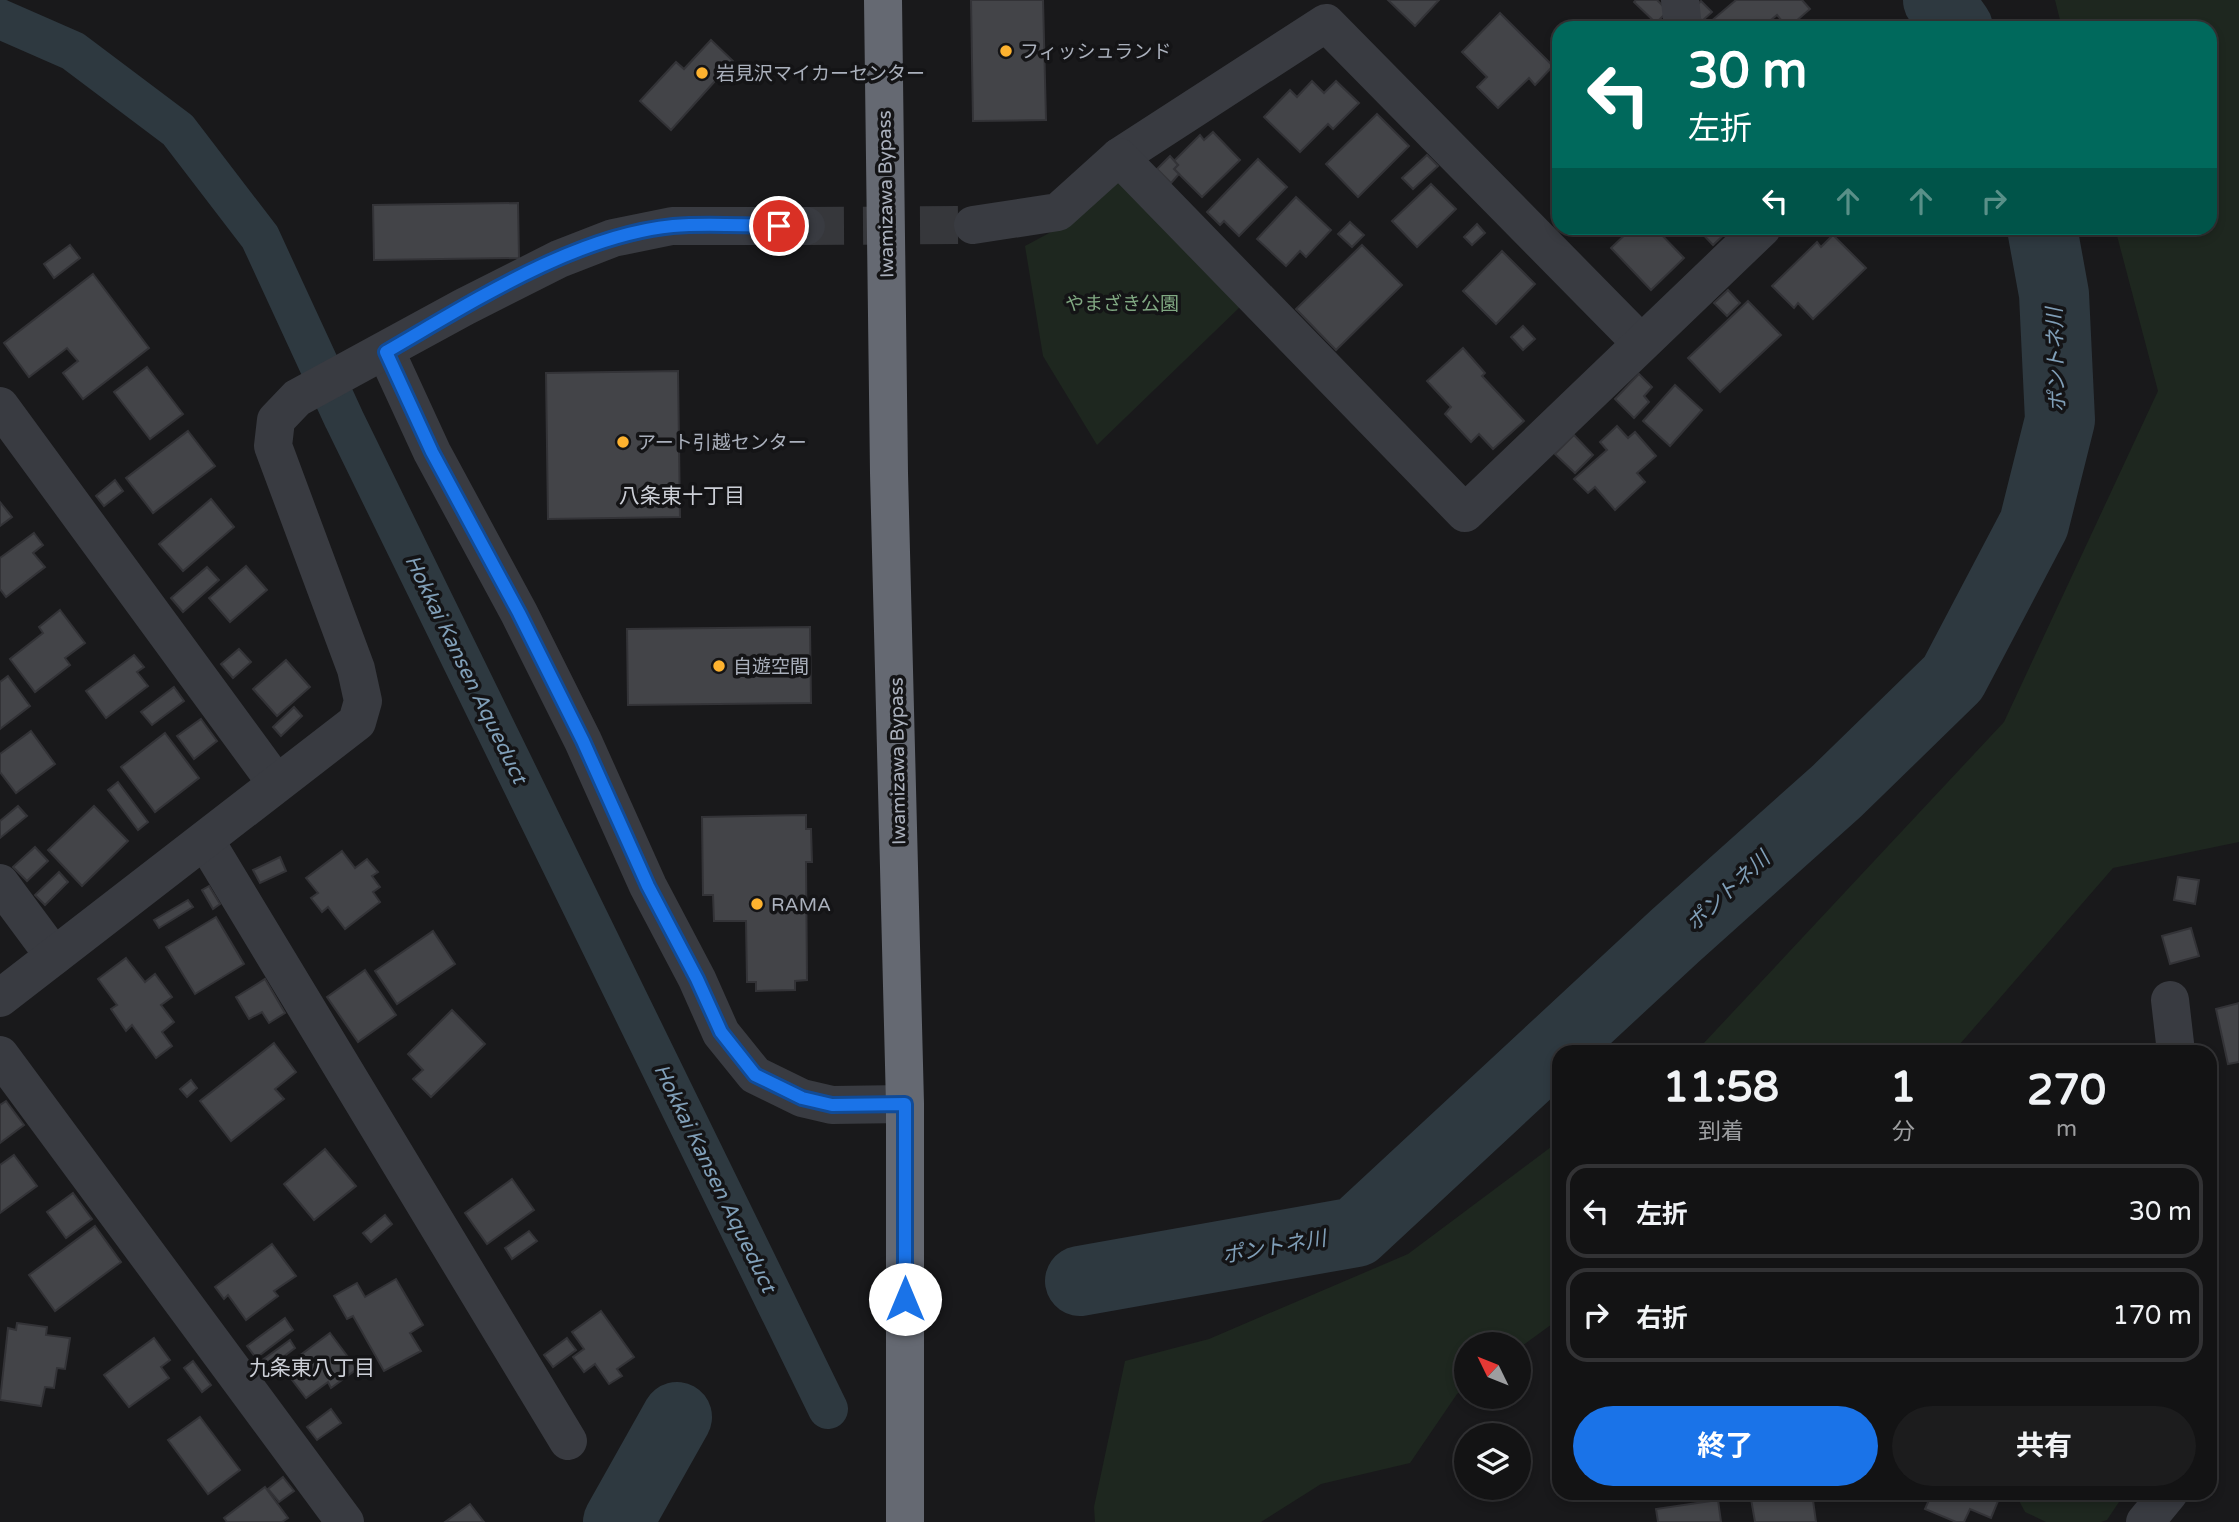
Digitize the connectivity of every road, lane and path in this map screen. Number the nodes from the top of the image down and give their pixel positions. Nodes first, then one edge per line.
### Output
1 (883, 0) edge
2 (1680, 0) edge
3 (1326, 8) edge
4 (1682, 21) edge
5 (1119, 157) junction
6 (973, 225) tunnel mouth
7 (806, 226) tunnel mouth
8 (1755, 235) edge
9 (1640, 342) junction
10 (372, 359) junction
11 (0, 406) edge
12 (276, 783) junction
13 (205, 840) junction
14 (0, 883) edge
15 (54, 956) junction
16 (0, 998) edge
17 (2170, 1000) dead end
18 (2175, 1045) edge
19 (0, 1055) edge
20 (905, 1104) junction
21 (568, 1441) dead end
22 (2163, 1500) edge
23 (345, 1522) edge
24 (905, 1522) edge
25 (2145, 1522) edge

1 - 20 highway, Iwamizawa Bypass
2 - 4 street
3 - 5 street
3 - 9 street
5 - 6 street
5 - 9 street
7 - 10 street
8 - 9 street
10 - 12 street
10 - 20 street
11 - 12 street
12 - 13 street
13 - 15 street
13 - 21 street
14 - 15 street
15 - 16 street
17 - 18 street
19 - 23 street
20 - 24 highway, Iwamizawa Bypass
22 - 25 street

